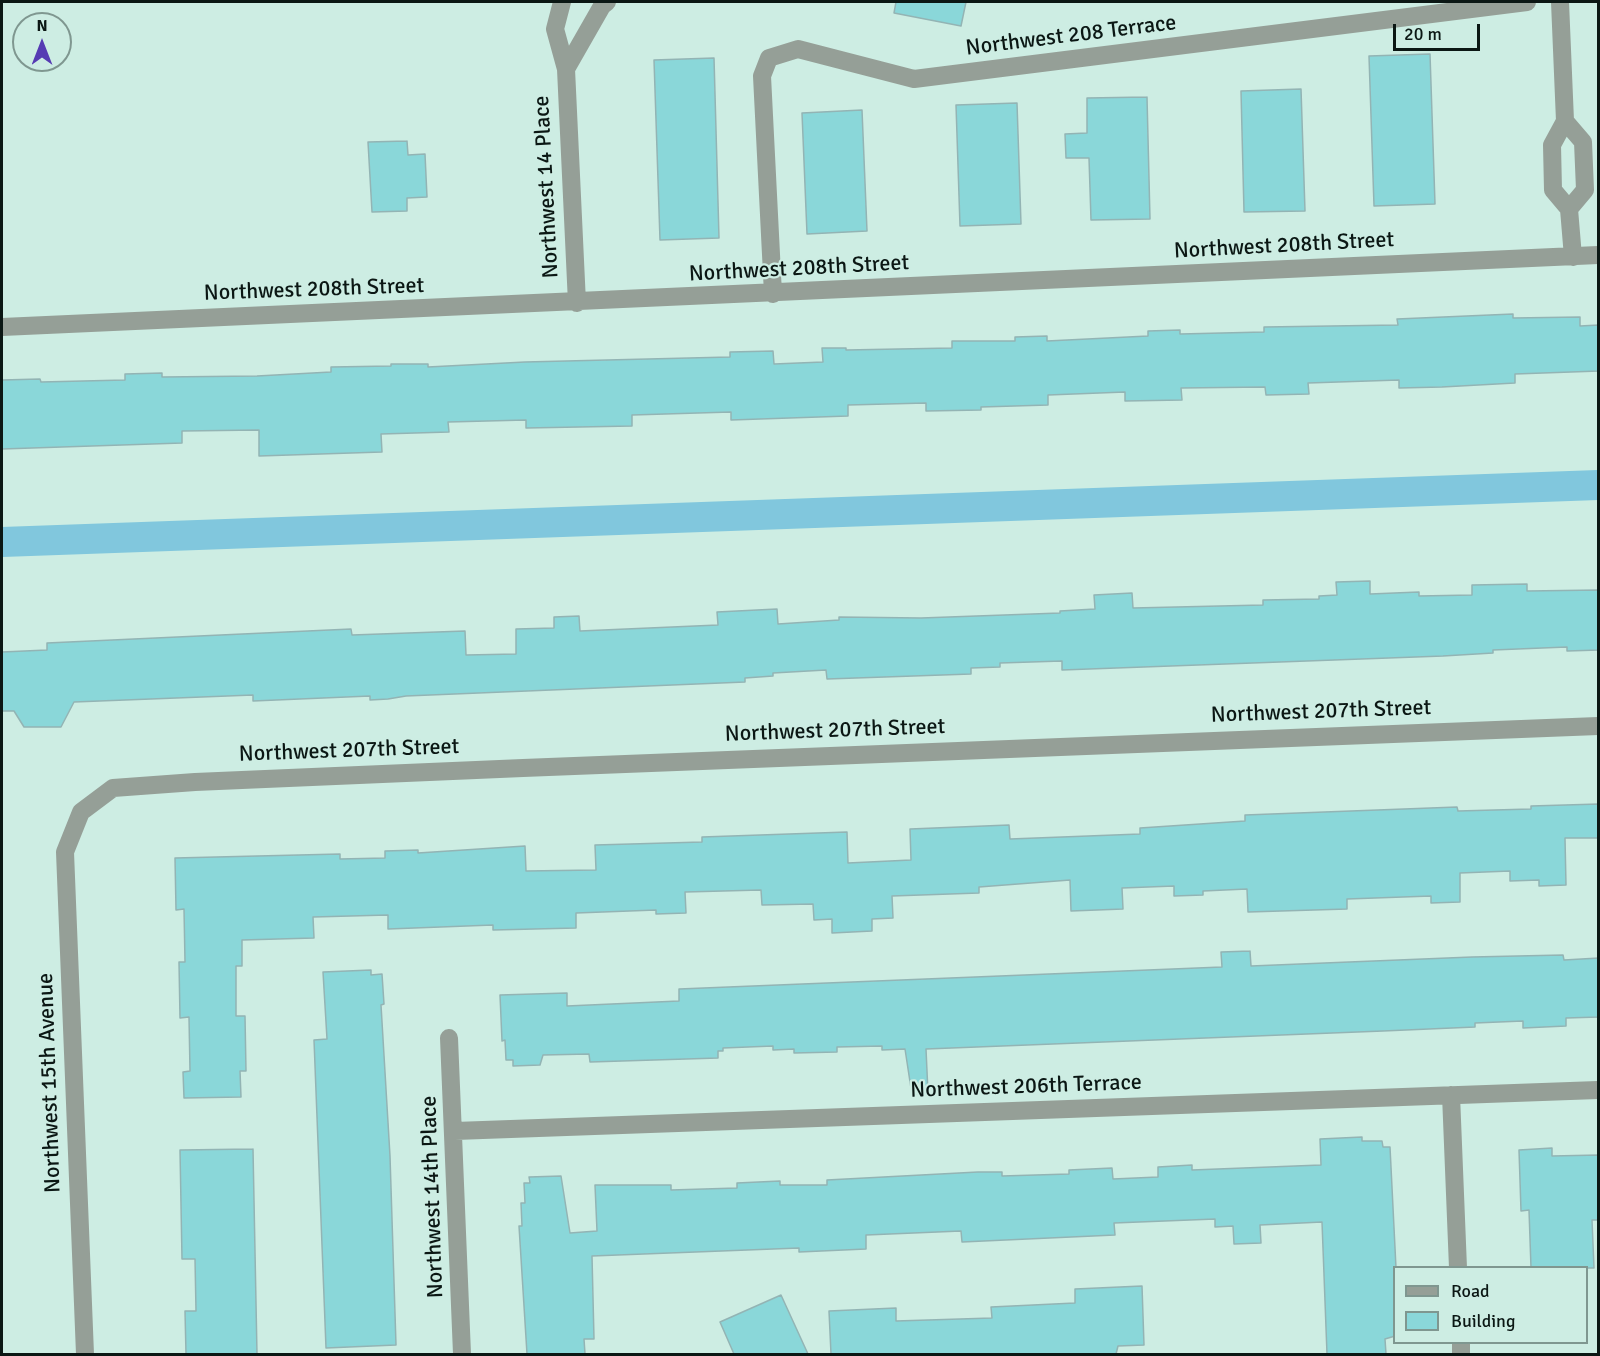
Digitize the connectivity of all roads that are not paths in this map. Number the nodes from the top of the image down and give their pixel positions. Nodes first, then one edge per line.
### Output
1 (562, 2) edge
2 (607, 2) edge
3 (1527, 2) edge
4 (1560, 2) edge
5 (566, 69) junction
6 (1565, 121) junction
7 (1569, 209) junction
8 (1599, 255) edge
9 (1573, 256) junction
10 (773, 294) junction
11 (577, 303) junction
12 (2, 327) edge
13 (1599, 726) edge
14 (81, 812) joint
15 (449, 1038) dead end
16 (1599, 1090) edge
17 (1451, 1095) junction
18 (455, 1131) junction
19 (1458, 1266) edge
20 (85, 1354) edge
21 (462, 1354) edge

1 - 5 street
2 - 5 street
3 - 10 street, Northwest 208 Terrace
4 - 6 street
5 - 11 street, Northwest 14 Place
6 - 7 street
6 - 7 street
7 - 9 street
8 - 9 street, Northwest 208th Street
9 - 10 street, Northwest 208th Street
10 - 11 street, Northwest 208th Street
11 - 12 street, Northwest 208th Street
13 - 14 street, Northwest 207th Street
14 - 20 street, Northwest 15th Avenue
15 - 18 street, Northwest 14th Place
16 - 17 street, Northwest 206th Terrace
17 - 18 street, Northwest 206th Terrace
17 - 19 street
18 - 21 street, Northwest 14th Place

